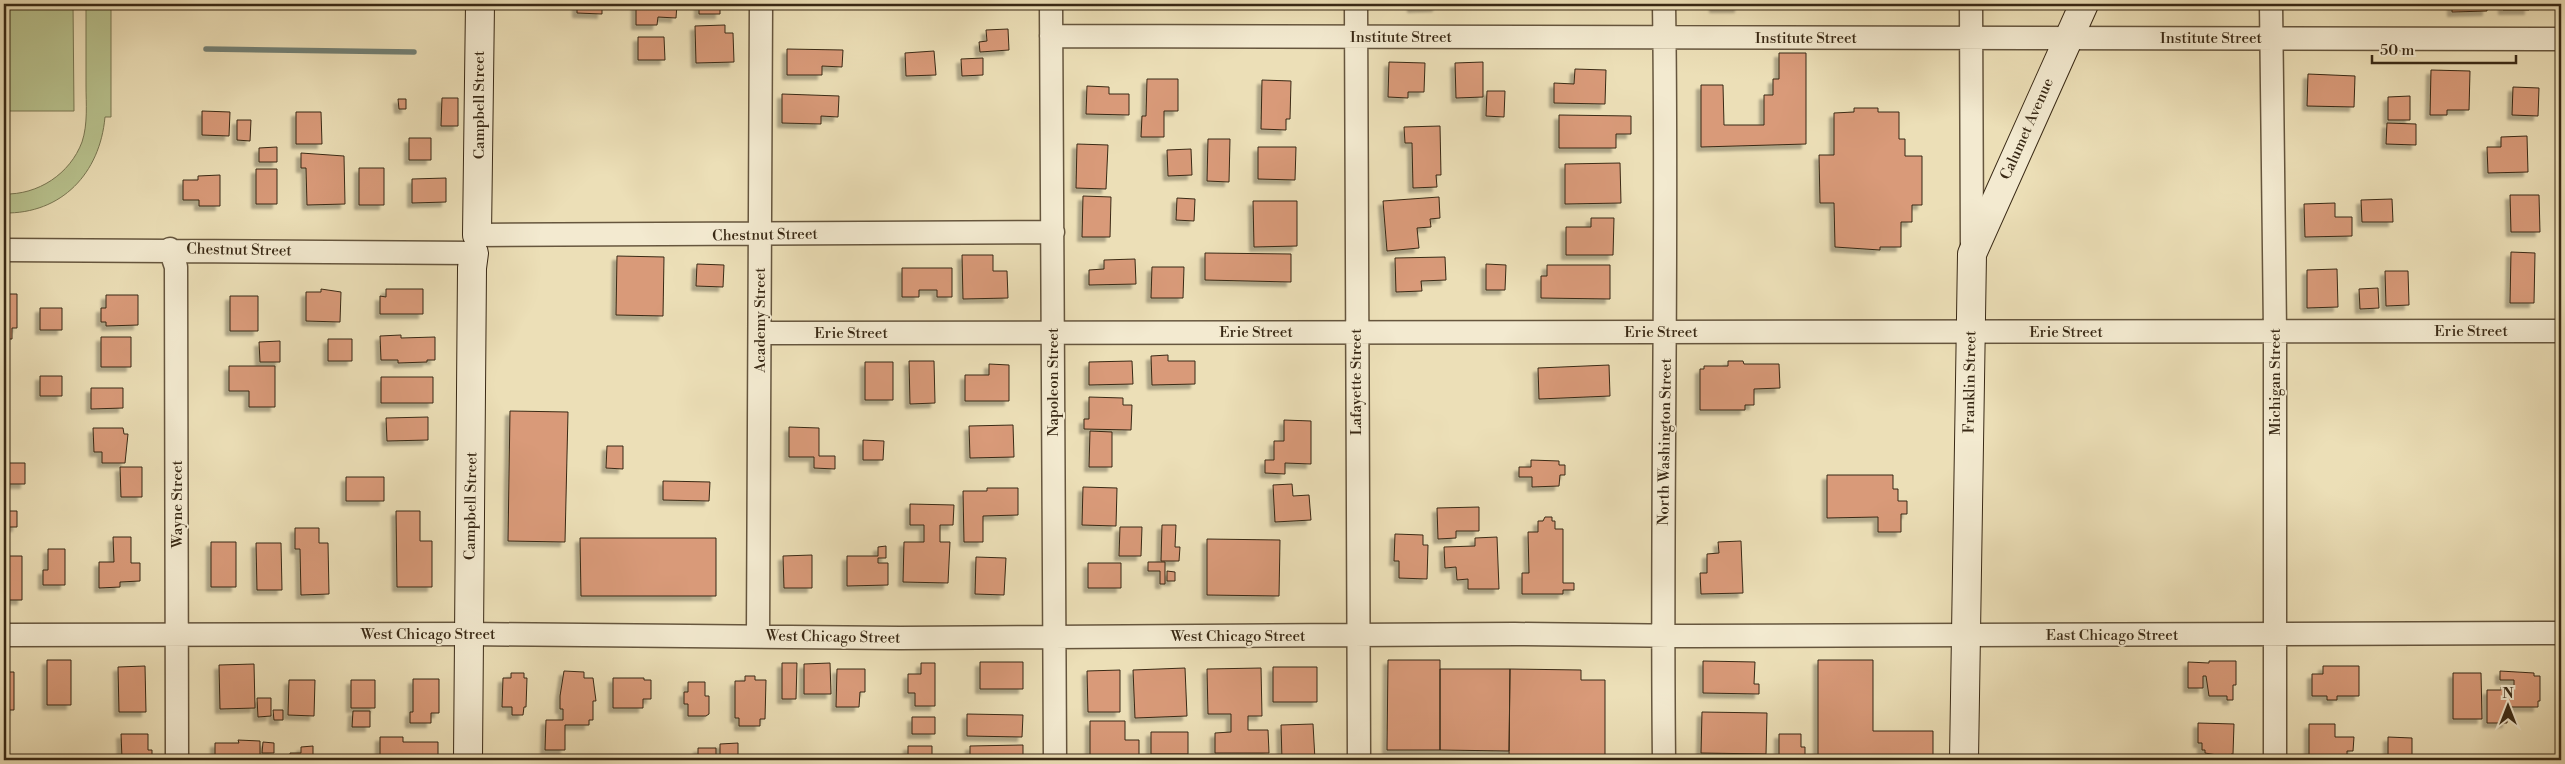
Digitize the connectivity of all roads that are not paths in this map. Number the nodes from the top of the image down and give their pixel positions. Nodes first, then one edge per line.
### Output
1 (480, 4) edge
2 (762, 4) edge
3 (1051, 4) edge
4 (1356, 4) edge
5 (1664, 4) edge
6 (1971, 4) edge
7 (2084, 4) edge
8 (2271, 4) edge
9 (1051, 36) junction
10 (1356, 37) junction
11 (1664, 37) junction
12 (1971, 38) junction
13 (2068, 38) junction
14 (2271, 38) junction
15 (2561, 39) edge
16 (1052, 232) junction
17 (761, 235) junction
18 (476, 244) junction
19 (170, 249) junction
20 (4, 250) edge
21 (1972, 254) junction
22 (2275, 331) junction
23 (2561, 331) edge
24 (1356, 332) junction
25 (1666, 332) junction
26 (1971, 332) junction
27 (760, 333) junction
28 (1053, 333) junction
29 (2561, 633) edge
30 (469, 634) junction
31 (2275, 634) junction
32 (4, 635) edge
33 (177, 635) junction
34 (1967, 635) junction
35 (758, 636) junction
36 (1357, 636) junction
37 (1662, 636) junction
38 (1054, 637) junction
39 (177, 760) edge
40 (468, 760) edge
41 (1055, 760) edge
42 (1359, 760) edge
43 (1664, 760) edge
44 (1964, 760) edge
45 (2275, 760) edge

1 - 18 main road, Campbell Street
2 - 17 street, Academy Street
3 - 9 street, Napoleon Street
4 - 10 street, Lafayette Street
5 - 11 street, North Washington Street
6 - 12 street, Franklin Street
7 - 13 main road, Calumet Avenue
8 - 14 street, Michigan Street
9 - 10 street, Institute Street
9 - 16 street, Napoleon Street
10 - 11 street, Institute Street
10 - 24 street, Lafayette Street
11 - 12 street, Institute Street
11 - 25 street, North Washington Street
12 - 13 street, Institute Street
12 - 21 street, Franklin Street
13 - 14 street, Institute Street
13 - 21 main road, Calumet Avenue
14 - 15 street, Institute Street
14 - 22 street, Michigan Street
16 - 17 street, Chestnut Street
16 - 28 street, Napoleon Street
17 - 18 street, Chestnut Street
17 - 27 street, Academy Street
18 - 19 street, Chestnut Street
18 - 30 main road, Campbell Street
19 - 20 street, Chestnut Street
19 - 33 street, Wayne Street
21 - 26 main road, Franklin Street
22 - 23 street, Erie Street
22 - 26 street, Erie Street
22 - 31 street, Michigan Street
24 - 25 street, Erie Street
24 - 28 street, Erie Street
24 - 36 street, Lafayette Street
25 - 26 street, Erie Street
25 - 37 street, North Washington Street
26 - 34 main road, Franklin Street
27 - 28 street, Erie Street
27 - 35 street, Academy Street
28 - 38 street, Napoleon Street
29 - 31 street, East Chicago Street
30 - 33 street, West Chicago Street
30 - 35 street, West Chicago Street
30 - 40 main road, Campbell Street
31 - 34 street, East Chicago Street
31 - 45 street, Michigan Street
32 - 33 street, West Chicago Street
33 - 39 street, Wayne Street
34 - 37 street, East Chicago Street
34 - 44 main road, Franklin Street
35 - 38 street, West Chicago Street
36 - 37 street, West Chicago Street
36 - 38 street, West Chicago Street
36 - 42 street, Lafayette Street
37 - 43 street, North Washington Street
38 - 41 street, Napoleon Street

